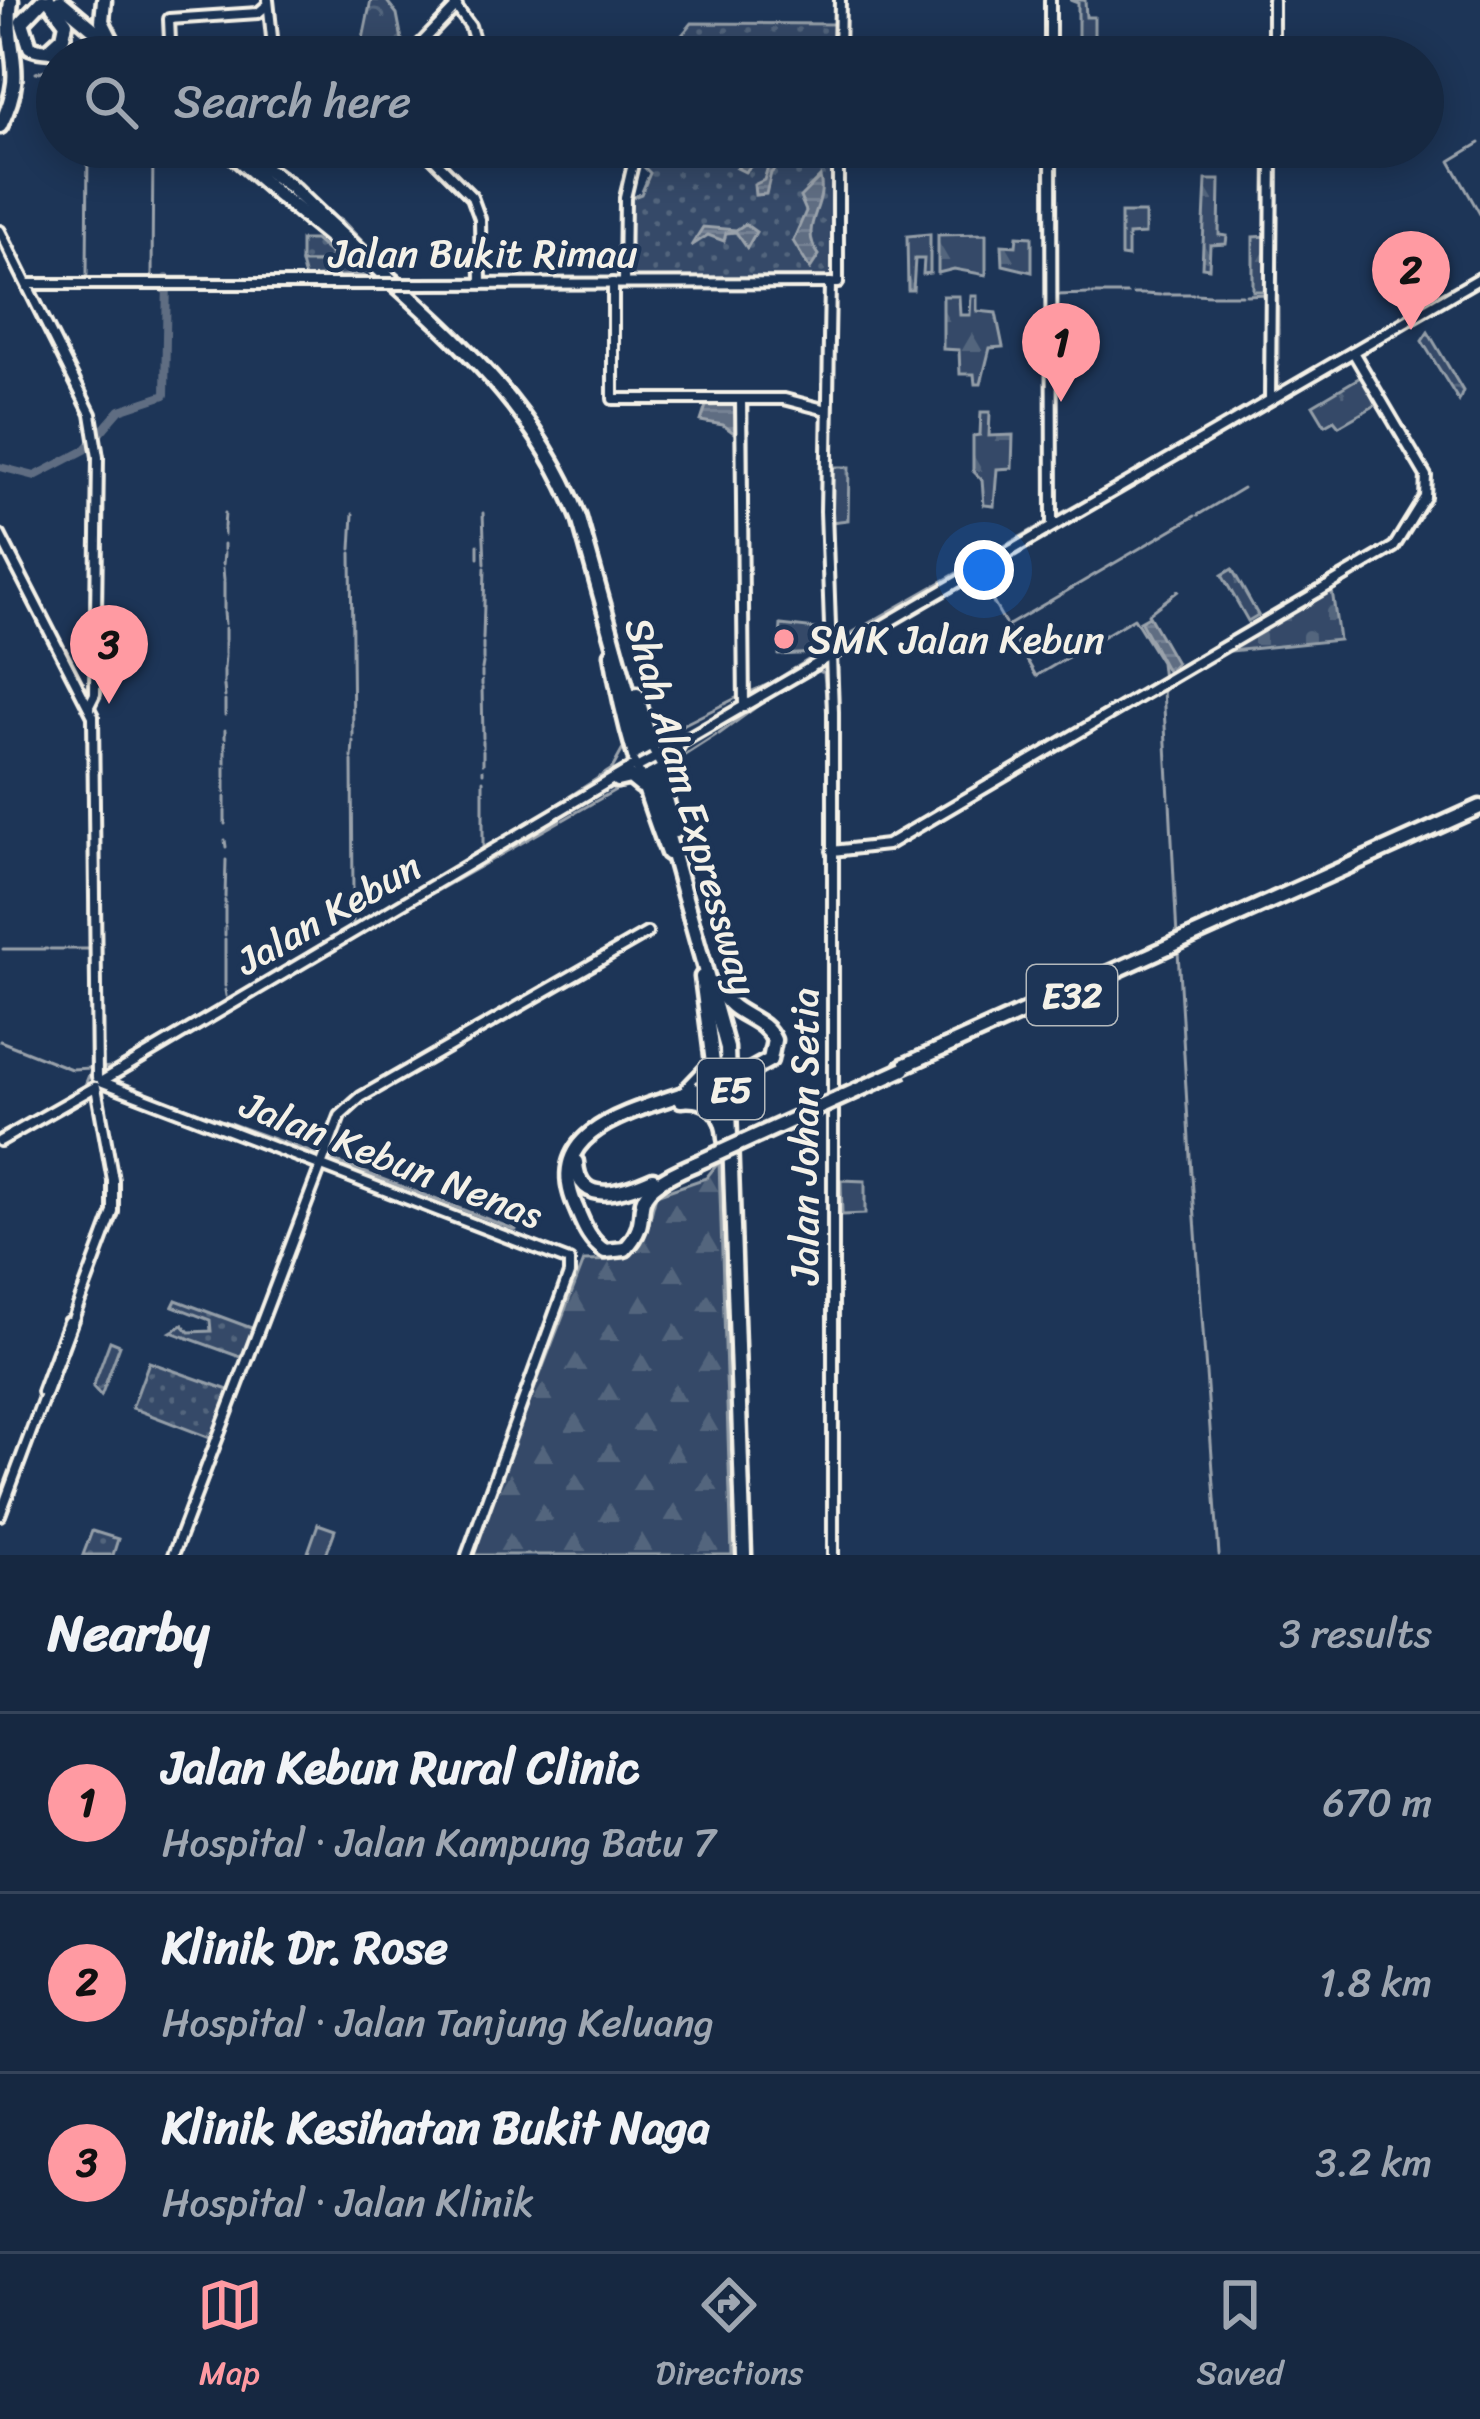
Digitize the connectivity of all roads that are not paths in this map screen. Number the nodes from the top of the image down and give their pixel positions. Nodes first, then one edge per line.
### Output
1 (11, 0) edge
2 (104, 0) edge
3 (840, 0) edge
4 (1050, 0) edge
5 (1273, 0) edge
6 (45, 2) edge
7 (266, 2) edge
8 (453, 7) edge
9 (223, 14) junction
10 (265, 21) junction
11 (93, 36) edge
12 (110, 36) edge
13 (170, 36) edge
14 (268, 36) edge
15 (269, 36) edge
16 (427, 36) edge
17 (466, 36) edge
18 (839, 36) edge
19 (1051, 36) edge
20 (1273, 36) edge
21 (36, 49) edge
22 (36, 63) edge
23 (0, 128) edge
24 (253, 168) edge
25 (259, 168) edge
26 (444, 168) edge
27 (633, 168) edge
28 (836, 168) edge
29 (1052, 168) edge
30 (1272, 168) edge
31 (287, 193) junction
32 (0, 231) edge
33 (1480, 278) edge
34 (29, 281) junction
35 (132, 282) junction
36 (164, 282) junction
37 (481, 282) junction
38 (618, 283) junction
39 (828, 284) junction
40 (828, 339) junction
41 (1353, 353) junction
42 (741, 399) junction
43 (1270, 400) junction
44 (825, 410) junction
45 (1052, 526) junction
46 (0, 535) edge
47 (917, 603) junction
48 (612, 636) junction
49 (826, 654) junction
50 (742, 702) junction
51 (90, 708) junction
52 (832, 716) junction
53 (651, 734) junction
54 (678, 743) junction
55 (656, 759) junction
56 (636, 763) junction
57 (618, 778) junction
58 (641, 788) junction
59 (1480, 809) edge
60 (834, 851) junction
61 (676, 877) junction
62 (686, 892) junction
63 (690, 926) junction
64 (646, 933) dead end
65 (742, 1073) junction
66 (102, 1079) junction
67 (663, 1103) junction
68 (591, 1135) junction
69 (0, 1141) edge
70 (575, 1157) dead end
71 (321, 1160) junction
72 (733, 1161) junction
73 (696, 1162) junction
74 (731, 1230) junction
75 (0, 1511) edge
76 (172, 1555) edge
77 (467, 1555) edge
78 (741, 1555) edge
79 (833, 1555) edge

1 - 23 highway
2 - 12 highway
3 - 18 street
4 - 19 street
5 - 20 street
6 - 11 highway
6 - 21 highway
7 - 9 street
7 - 10 street
7 - 15 street
8 - 16 street
8 - 17 street
9 - 10 street
9 - 13 street
10 - 14 street
22 - 23 highway
24 - 31 highway, Shah Alam Expressway / E5
25 - 31 highway, Shah Alam Expressway / E5
26 - 37 street
27 - 38 street
28 - 39 street
29 - 45 street
30 - 43 street
31 - 48 highway, Shah Alam Expressway / E5
32 - 34 street
33 - 41 street
34 - 35 street, Jalan Bukit Rimau
34 - 51 street
35 - 36 street, Jalan Bukit Rimau
35 - 36 street
36 - 37 street, Jalan Bukit Rimau, bridge
37 - 38 street, Jalan Bukit Rimau
38 - 39 street, Jalan Bukit Rimau
38 - 42 street
39 - 40 street
40 - 44 street
40 - 44 street
41 - 43 street
41 - 60 street
42 - 44 street
42 - 50 street
43 - 45 street
44 - 49 street
45 - 47 street
46 - 51 street
47 - 49 street
47 - 49 street
48 - 53 highway
48 - 56 highway
48 - 61 highway, Shah Alam Expressway / E5
48 - 62 highway, Shah Alam Expressway / E5
49 - 50 street
49 - 50 street
49 - 52 street, Jalan Johan Setia
49 - 52 street, Jalan Johan Setia
50 - 54 street
51 - 66 street
52 - 60 street, Jalan Johan Setia
53 - 54 highway
53 - 55 highway
54 - 55 highway
55 - 56 street, bridge
55 - 62 highway
56 - 57 highway
56 - 58 highway
57 - 58 highway
57 - 66 street, Jalan Kebun
58 - 61 highway
59 - 73 highway, E32, bridge
60 - 79 street, Jalan Johan Setia
61 - 63 highway, Shah Alam Expressway / E5
62 - 65 highway
62 - 72 highway, Shah Alam Expressway / E5
63 - 67 highway
63 - 74 highway, Shah Alam Expressway / E5
64 - 71 street
65 - 67 highway, bridge
65 - 72 highway
66 - 69 street, Jalan Kebun
66 - 71 street, Jalan Kebun Nenas
66 - 75 street
67 - 68 highway
67 - 73 highway, E32
67 - 74 highway
68 - 70 highway
68 - 73 highway, E32
71 - 76 street
71 - 77 street, Jalan Kebun Nenas
72 - 78 highway, Shah Alam Expressway / E5
74 - 78 highway, Shah Alam Expressway / E5

